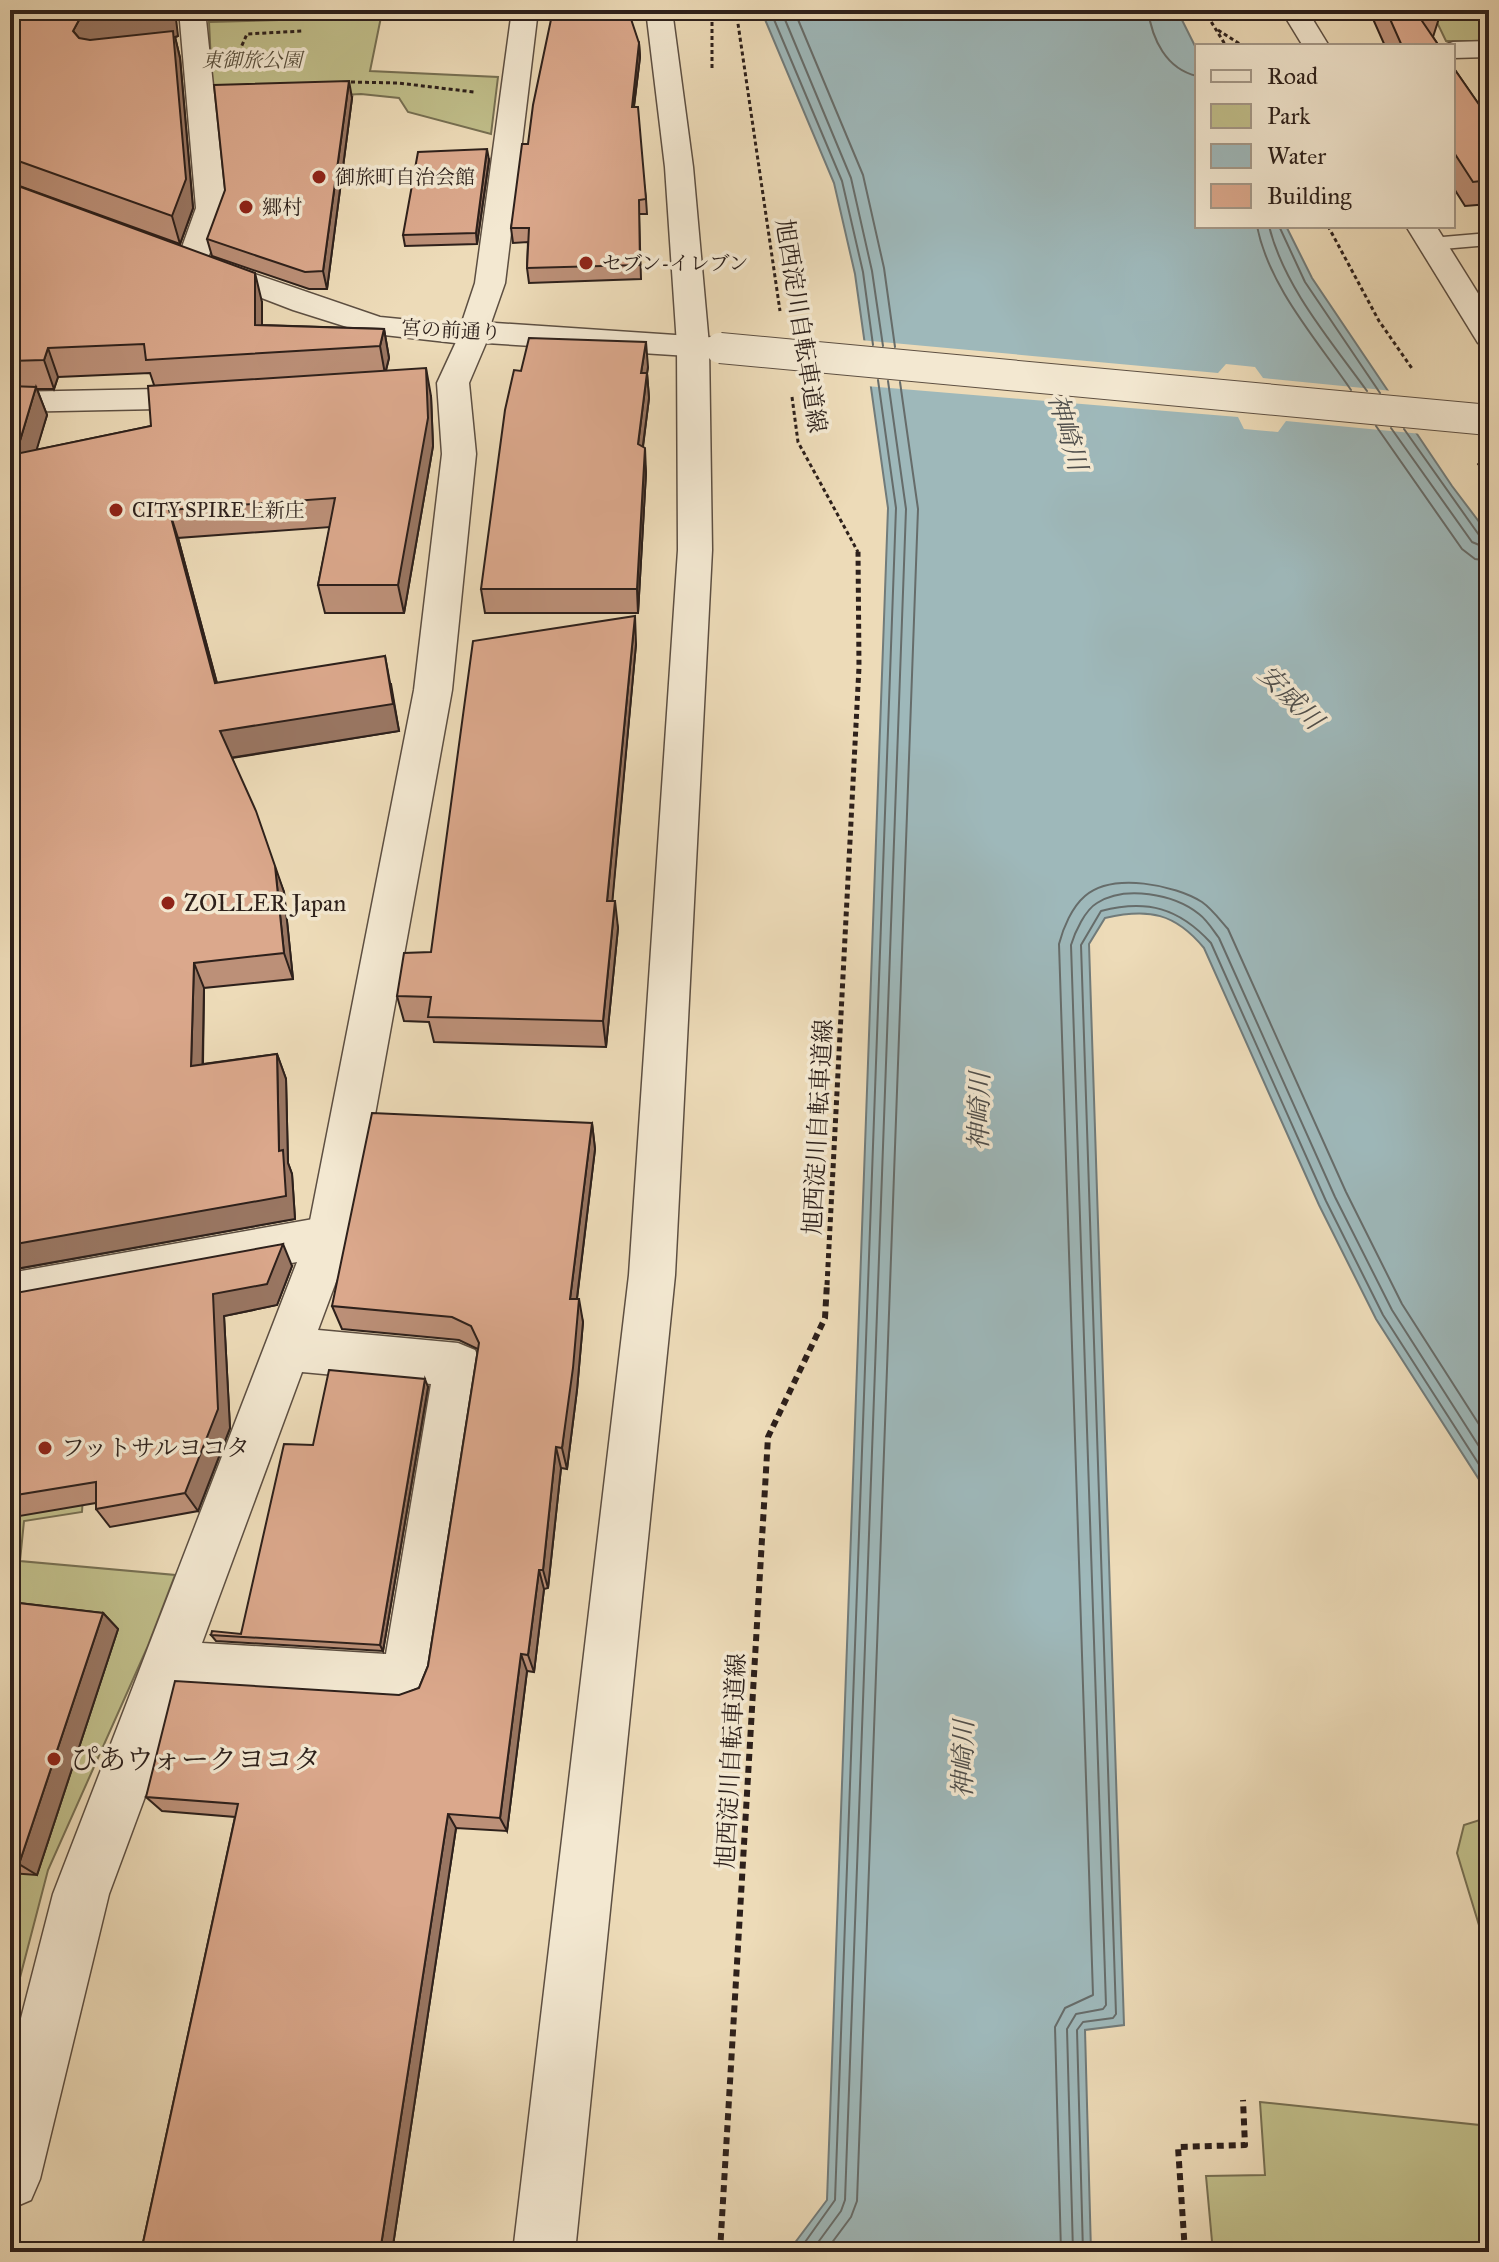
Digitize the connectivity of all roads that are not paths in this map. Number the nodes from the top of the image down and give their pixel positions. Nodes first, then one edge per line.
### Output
1 (192, 10) edge
2 (525, 10) edge
3 (659, 10) edge
4 (1294, 10) edge
5 (1315, 44) edge
6 (198, 45) junction
7 (169, 49) edge
8 (1489, 49) edge
9 (1455, 50) edge
10 (1426, 235) edge
11 (1489, 239) edge
12 (163, 251) edge
13 (192, 261) junction
14 (473, 336) junction
15 (1489, 336) edge
16 (706, 347) junction
17 (238, 397) edge
18 (10, 402) edge
19 (1489, 420) edge
20 (330, 1236) junction
21 (10, 1294) edge
22 (288, 1349) junction
23 (168, 1667) junction
24 (10, 2179) edge
25 (544, 2252) edge

1 - 6 street
2 - 14 street
3 - 16 street
4 - 5 street
6 - 7 street
6 - 13 street
8 - 9 street
10 - 11 lane
10 - 15 street
12 - 13 street, 宮の前通り
13 - 14 street, 宮の前通り
14 - 16 street, 宮の前通り
14 - 20 street
16 - 19 street, 宮の前通り, bridge
16 - 25 street
17 - 18 street
20 - 21 street
20 - 22 street
22 - 23 street
22 - 23 street
23 - 24 street

